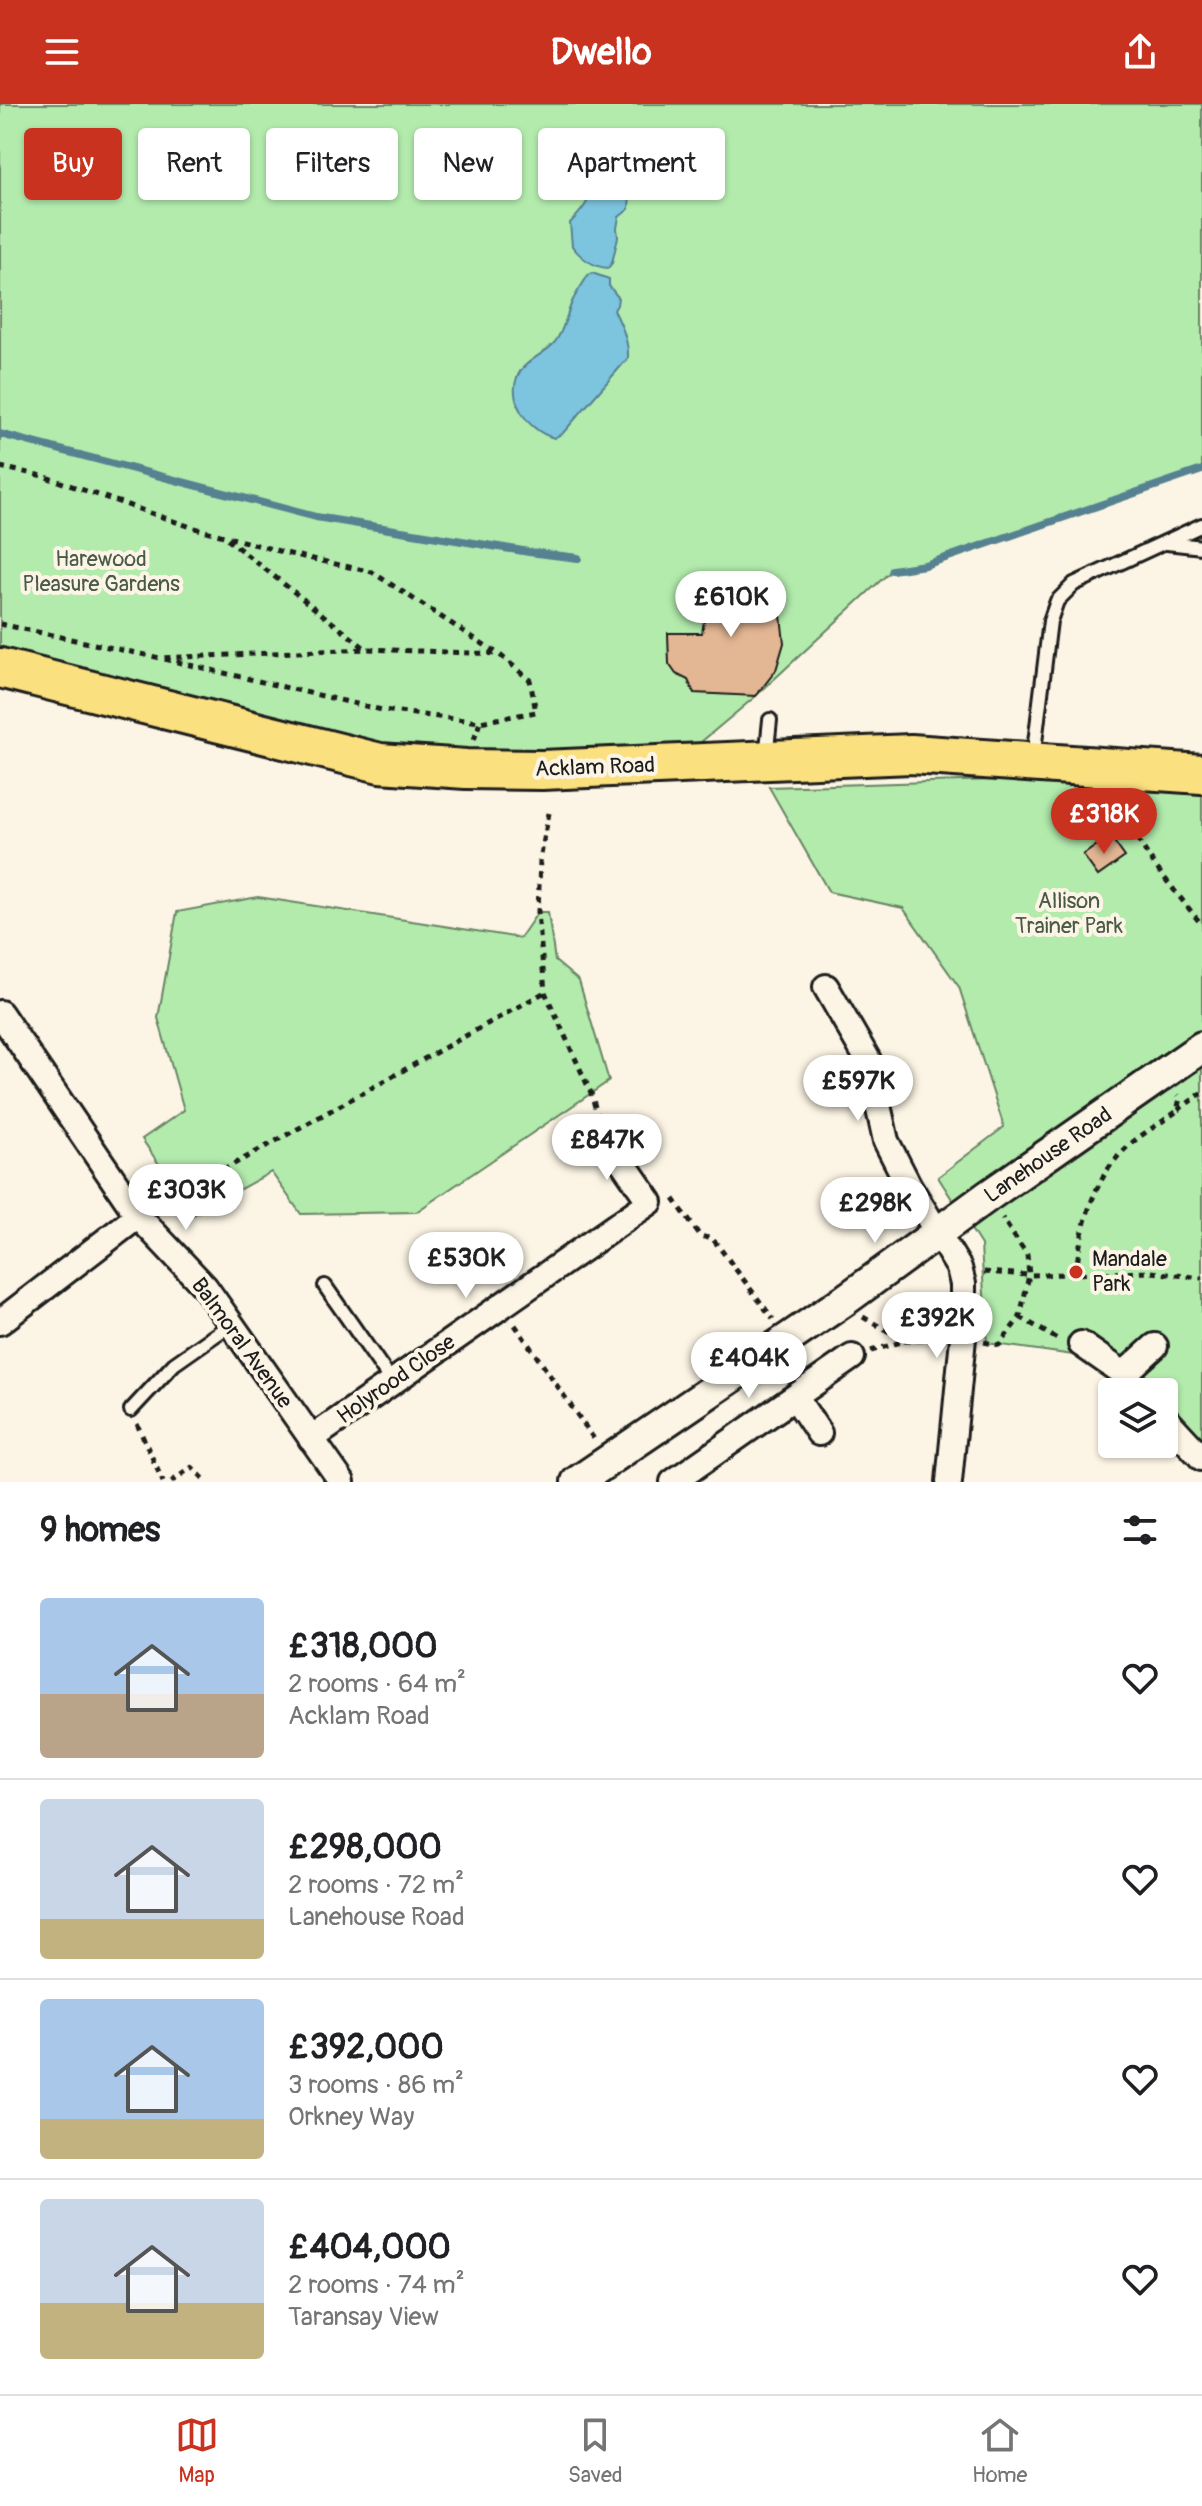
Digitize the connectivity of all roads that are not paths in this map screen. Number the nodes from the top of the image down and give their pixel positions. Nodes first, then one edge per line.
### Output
1 (1202, 525) edge
2 (1164, 542) junction
3 (1202, 547) edge
4 (0, 668) edge
5 (770, 720) dead end
6 (765, 761) junction
7 (1033, 762) junction
8 (1202, 774) edge
9 (826, 987) dead end
10 (0, 1013) edge
11 (1202, 1047) edge
12 (603, 1134) road end
13 (138, 1216) junction
14 (937, 1234) junction
15 (325, 1286) dead end
16 (0, 1322) edge
17 (231, 1324) junction
18 (1081, 1344) road end
19 (1155, 1346) dead end
20 (852, 1357) road end
21 (1125, 1378) edge
22 (1135, 1378) edge
23 (392, 1382) junction
24 (795, 1397) junction
25 (131, 1410) road end
26 (1178, 1432) edge
27 (819, 1433) dead end
28 (311, 1439) junction
29 (1202, 1458) edge
30 (342, 1482) edge
31 (577, 1482) edge
32 (673, 1482) edge
33 (949, 1482) edge

1 - 2 lane
2 - 3 lane
2 - 7 lane
4 - 6 main road, Acklam Road
5 - 6 lane
6 - 7 main road, Acklam Road
7 - 8 main road, Acklam Road
9 - 14 street
10 - 13 street, Balmoral Avenue
11 - 14 street, Lanehouse Road
12 - 23 street, Holyrood Close
13 - 16 street
13 - 17 street, Balmoral Avenue
14 - 31 street, Lanehouse Road
14 - 33 street
15 - 23 lane
17 - 25 lane
17 - 28 street, Balmoral Avenue
18 - 21 street
19 - 22 street
20 - 24 street
23 - 28 street, Holyrood Close
24 - 27 street
24 - 32 street
26 - 29 street
28 - 30 street, Balmoral Avenue

